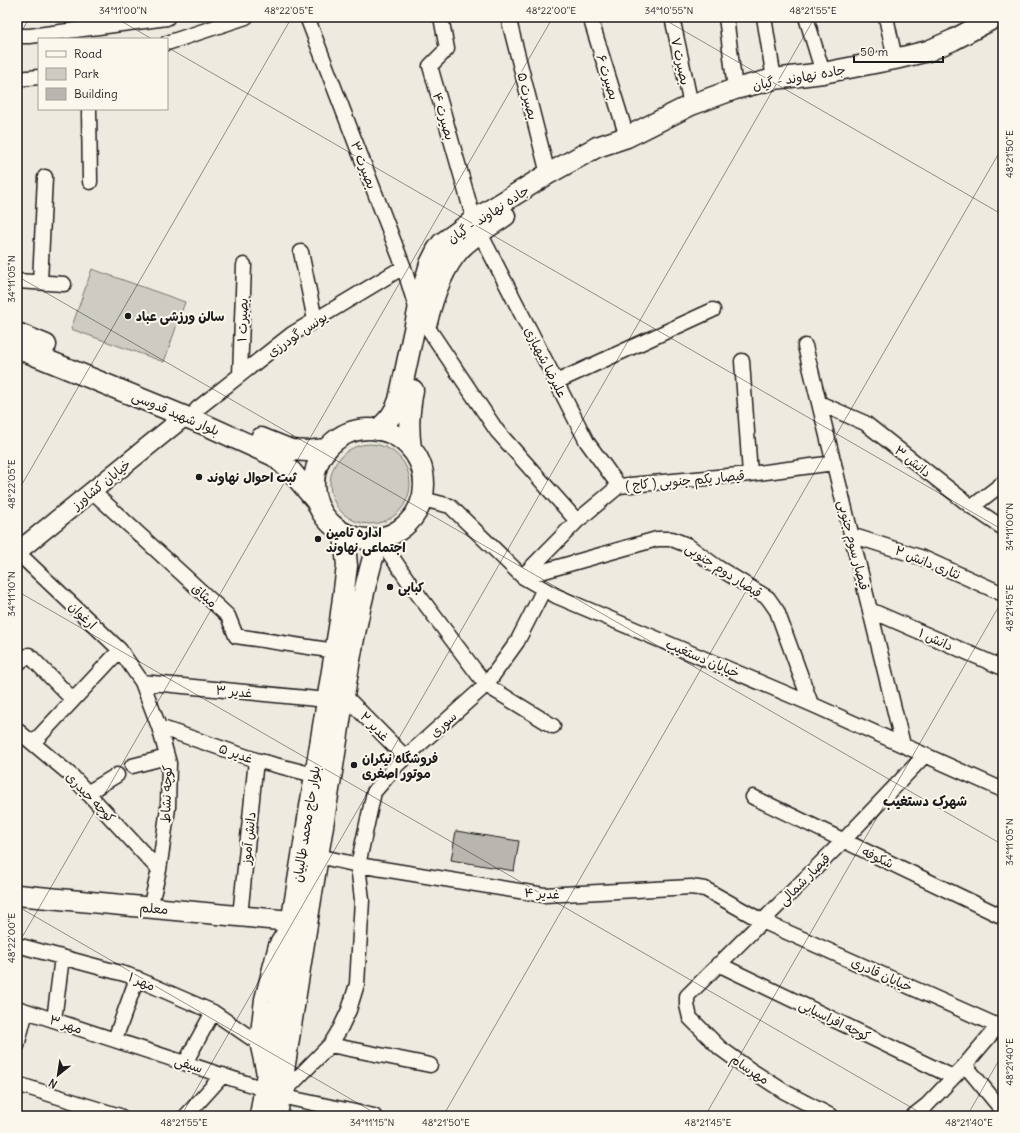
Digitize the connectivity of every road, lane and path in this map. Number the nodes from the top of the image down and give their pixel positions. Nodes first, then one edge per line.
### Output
1 (246, 17) edge
2 (307, 17) edge
3 (441, 17) edge
4 (508, 17) edge
5 (590, 17) edge
6 (672, 17) edge
7 (726, 17) edge
8 (764, 17) edge
9 (806, 17) edge
10 (886, 17) edge
11 (996, 17) edge
12 (167, 18) edge
13 (17, 36) edge
14 (170, 41) edge
15 (895, 59) junction
16 (823, 73) junction
17 (38, 77) edge
18 (17, 79) edge
19 (774, 79) junction
20 (734, 89) junction
21 (690, 106) junction
22 (90, 110) edge
23 (627, 136) junction
24 (548, 174) junction
25 (45, 178) dead end
26 (90, 182) dead end
27 (477, 227) junction
28 (301, 252) dead end
29 (244, 265) dead end
30 (404, 268) junction
31 (17, 281) edge
32 (40, 282) junction
33 (64, 284) dead end
34 (713, 310) dead end
35 (315, 320) junction
36 (422, 320) junction
37 (17, 333) edge
38 (805, 346) dead end
39 (17, 348) edge
40 (742, 360) dead end
41 (240, 375) junction
42 (556, 382) junction
43 (819, 403) junction
44 (191, 413) junction
45 (377, 430) junction
46 (326, 449) junction
47 (411, 449) junction
48 (834, 464) junction
49 (750, 474) junction
50 (1003, 483) edge
51 (619, 486) junction
52 (92, 491) junction
53 (423, 499) junction
54 (318, 503) junction
55 (972, 507) junction
56 (577, 521) junction
57 (1003, 528) edge
58 (344, 533) junction
59 (851, 535) junction
60 (379, 538) junction
61 (17, 552) edge
62 (523, 577) junction
63 (544, 589) junction
64 (1003, 594) edge
65 (870, 610) junction
66 (120, 650) junction
67 (335, 651) junction
68 (17, 664) edge
69 (1003, 668) edge
70 (142, 682) junction
71 (486, 686) junction
72 (336, 697) junction
73 (73, 700) junction
74 (811, 704) junction
75 (553, 726) dead end
76 (159, 727) junction
77 (17, 730) edge
78 (33, 743) junction
79 (903, 745) junction
80 (925, 755) junction
81 (167, 757) junction
82 (406, 758) junction
83 (256, 760) junction
84 (132, 766) dead end
85 (117, 775) dead end
86 (314, 775) junction
87 (1003, 790) edge
88 (87, 793) junction
89 (753, 797) dead end
90 (843, 841) junction
91 (318, 856) junction
92 (358, 865) junction
93 (159, 870) junction
94 (17, 895) edge
95 (150, 908) junction
96 (240, 916) junction
97 (1003, 917) edge
98 (290, 921) junction
99 (762, 921) junction
100 (17, 945) edge
101 (62, 957) junction
102 (718, 964) junction
103 (137, 978) junction
104 (687, 1005) joint
105 (22, 1010) edge
106 (213, 1012) junction
107 (54, 1020) junction
108 (1000, 1025) edge
109 (115, 1039) junction
110 (257, 1042) junction
111 (330, 1045) junction
112 (17, 1046) edge
113 (185, 1063) junction
114 (430, 1065) dead end
115 (965, 1065) junction
116 (223, 1075) junction
117 (953, 1077) junction
118 (17, 1084) edge
119 (270, 1088) junction
120 (1003, 1112) edge
121 (120, 1116) edge
122 (186, 1116) edge
123 (260, 1116) edge
124 (277, 1116) edge
125 (374, 1116) edge
126 (831, 1116) edge
127 (913, 1116) edge

1 - 14 street
2 - 30 street, بصیرت ۳
3 - 27 street, بصیرت ۴
4 - 24 street, بصیرت ۵
5 - 23 street, بصیرت ۶
6 - 21 street, بصیرت ۷
7 - 20 street
8 - 19 street
9 - 16 street
10 - 15 street
11 - 15 main road, جاده نهاوند - گیان
12 - 13 street
12 - 14 street
15 - 16 main road, جاده نهاوند - گیان
16 - 19 main road, جاده نهاوند - گیان
17 - 18 street
19 - 20 main road, جاده نهاوند - گیان
20 - 21 main road, جاده نهاوند - گیان
21 - 23 main road, جاده نهاوند - گیان
22 - 26 street
23 - 24 main road, جاده نهاوند - گیان
23 - 27 main road, جاده نهاوند - گیان
24 - 27 main road, جاده نهاوند - گیان
25 - 32 street
27 - 36 main road, جاده نهاوند - گیان
27 - 42 street, علیرضا شهبازی
28 - 35 street
29 - 41 street, بصیرت ۱
30 - 35 street, یونس گودرزی
30 - 36 street, بصیرت ۳
31 - 32 street
32 - 33 street
34 - 42 street
35 - 41 street, یونس گودرزی
36 - 45 main road, جاده نهاوند - گیان
36 - 47 main road, جاده نهاوند - گیان
36 - 56 street, بصیرت ۳
37 - 44 main road, بلوار شهید قدوسی
38 - 43 street, قیصار سوم جنوبی
39 - 44 main road, بلوار شهید قدوسی
40 - 49 street
41 - 44 street, یونس گودرزی
42 - 51 street, علیرضا شهبازی
43 - 48 street, قیصار سوم جنوبی
43 - 55 street, دانش ۳
44 - 46 main road, بلوار شهید قدوسی
44 - 52 street, خیابان کشاورز
44 - 54 main road, بلوار شهید قدوسی
45 - 46 main road
45 - 47 main road
46 - 54 main road
47 - 53 main road
48 - 49 street, قیصار یکم جنوبی ( کاج )
48 - 59 street, قیصار سوم جنوبی
49 - 51 street, قیصار یکم جنوبی ( کاج )
50 - 55 street
51 - 56 street, قیصار یکم جنوبی ( کاج )
52 - 61 street, خیابان کشاورز
52 - 67 street, میثاق
53 - 60 main road
53 - 62 street, خیابان دستغیب
54 - 58 main road
55 - 57 street, دانش ۳
56 - 62 street, قیصار یکم جنوبی ( کاج )
58 - 60 main road
58 - 67 main road, بلوار حاج محمد طالبیان
59 - 64 street, نثاری دانش ۲
59 - 65 street, قیصار سوم جنوبی
60 - 71 street
60 - 72 main road, بلوار حاج محمد طالبیان
61 - 66 street, ارغوان
62 - 63 street, خیابان دستغیب
62 - 74 street, قیصار دوم جنوبی
63 - 71 street, سوری
63 - 74 street, خیابان دستغیب
65 - 69 street, دانش ۱
65 - 79 street, قیصار سوم جنوبی
66 - 70 street, ارغوان
66 - 73 street
67 - 72 main road, بلوار حاج محمد طالبیان
68 - 73 street
70 - 72 street, غدیر ۳
70 - 76 street, کوچه نشاط
71 - 75 street
71 - 82 street, سوری
72 - 82 street, غدیر ۲
72 - 86 main road, بلوار حاج محمد طالبیان
72 - 91 main road, بلوار حاج محمد طالبیان
73 - 78 street
74 - 79 street, خیابان دستغیب
76 - 81 street, کوچه نشاط
76 - 83 street, غدیر ۵
77 - 78 street, کوچه حیدری
78 - 88 street, کوچه حیدری
79 - 80 street, خیابان دستغیب
80 - 87 street, خیابان دستغیب
80 - 90 street, قیصار شمالی
81 - 84 street
81 - 93 street, کوچه نشاط
82 - 92 street, سوری
83 - 86 street, غدیر ۵
83 - 96 street, دانش آموز
85 - 88 street
86 - 98 main road, بلوار حاج محمد طالبیان
88 - 93 street, کوچه حیدری
89 - 90 street, شکوفه
90 - 97 street, شکوفه
90 - 99 street, قیصار شمالی
91 - 92 street, غدیر ۴
91 - 119 main road, بلوار حاج محمد طالبیان
92 - 99 street, غدیر ۴
92 - 111 street, سوری
93 - 95 street, کوچه نشاط
94 - 95 main road, معلم
95 - 96 main road, معلم
96 - 98 main road, معلم
98 - 110 street
98 - 119 main road, بلوار حاج محمد طالبیان
99 - 102 street, قیصار شمالی
99 - 108 street, خیابان قادری
100 - 101 street, مهر ۱
101 - 103 street, مهر ۱
101 - 107 street
102 - 104 street, قیصار شمالی
102 - 117 street, کوچه افراسیابی
103 - 106 street, مهر ۱
103 - 109 street
104 - 126 street, مهرسام
105 - 107 street, مهر ۳
105 - 112 street
106 - 110 street, مهر ۱
106 - 113 street
107 - 109 street, مهر ۳
108 - 115 street
109 - 113 street, سیفی
110 - 119 street
111 - 114 street
111 - 119 street, سوری
113 - 116 street, سیفی
115 - 117 street
115 - 120 street
116 - 119 street, سیفی
116 - 122 street
117 - 127 street
118 - 121 street
119 - 123 main road, بلوار حاج محمد طالبیان
119 - 124 main road, بلوار حاج محمد طالبیان
119 - 125 street, سیفی

